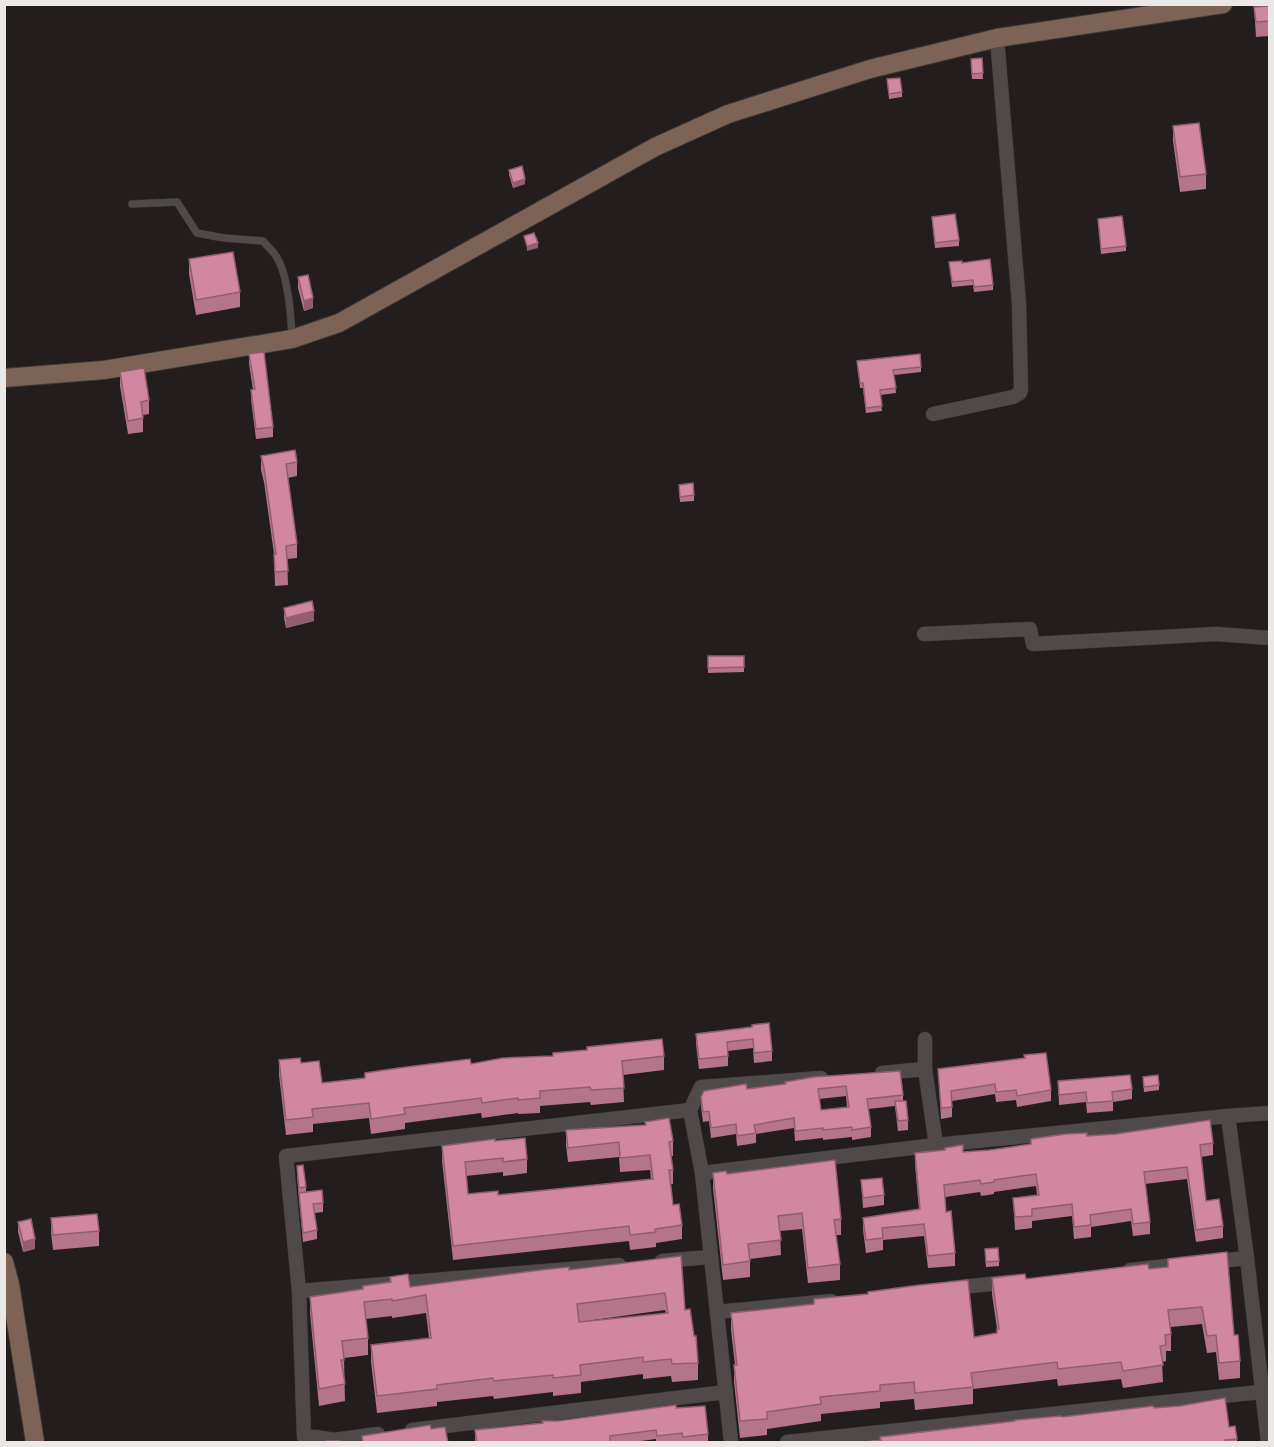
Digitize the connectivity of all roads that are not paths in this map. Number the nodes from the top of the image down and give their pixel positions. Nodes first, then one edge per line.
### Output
1 (1222, 4) edge
2 (1180, 8) edge
3 (997, 38) junction
4 (132, 204) dead end
5 (292, 339) junction
6 (4, 378) edge
7 (933, 414) dead end
8 (924, 634) dead end
9 (1269, 638) edge
10 (925, 1039) dead end
11 (925, 1069) junction
12 (866, 1074) edge
13 (831, 1077) edge
14 (690, 1110) junction
15 (1269, 1113) edge
16 (1228, 1116) junction
17 (936, 1145) junction
18 (702, 1173) junction
19 (711, 1257) junction
20 (1247, 1258) junction
21 (4, 1262) edge
22 (652, 1262) edge
23 (629, 1264) edge
24 (1118, 1271) edge
25 (1024, 1281) edge
26 (941, 1289) edge
27 (299, 1291) junction
28 (847, 1299) edge
29 (717, 1312) junction
30 (726, 1392) junction
31 (1265, 1392) edge
32 (36, 1443) edge
33 (731, 1443) edge
34 (787, 1443) edge
35 (1268, 1443) edge

1 - 2 main road
2 - 3 main road
3 - 5 main road
3 - 7 street
4 - 5 lane
5 - 6 main road
8 - 9 street
10 - 11 street
11 - 12 street
11 - 17 street
13 - 14 street
14 - 18 street
14 - 27 street
15 - 16 street
16 - 17 street
16 - 20 street
17 - 18 street
18 - 19 street
19 - 22 street
19 - 29 street
20 - 24 street
20 - 31 street
21 - 32 main road
23 - 27 street
25 - 26 street
27 - 30 street
28 - 29 street
29 - 30 street
30 - 33 street
31 - 34 street
31 - 35 street

